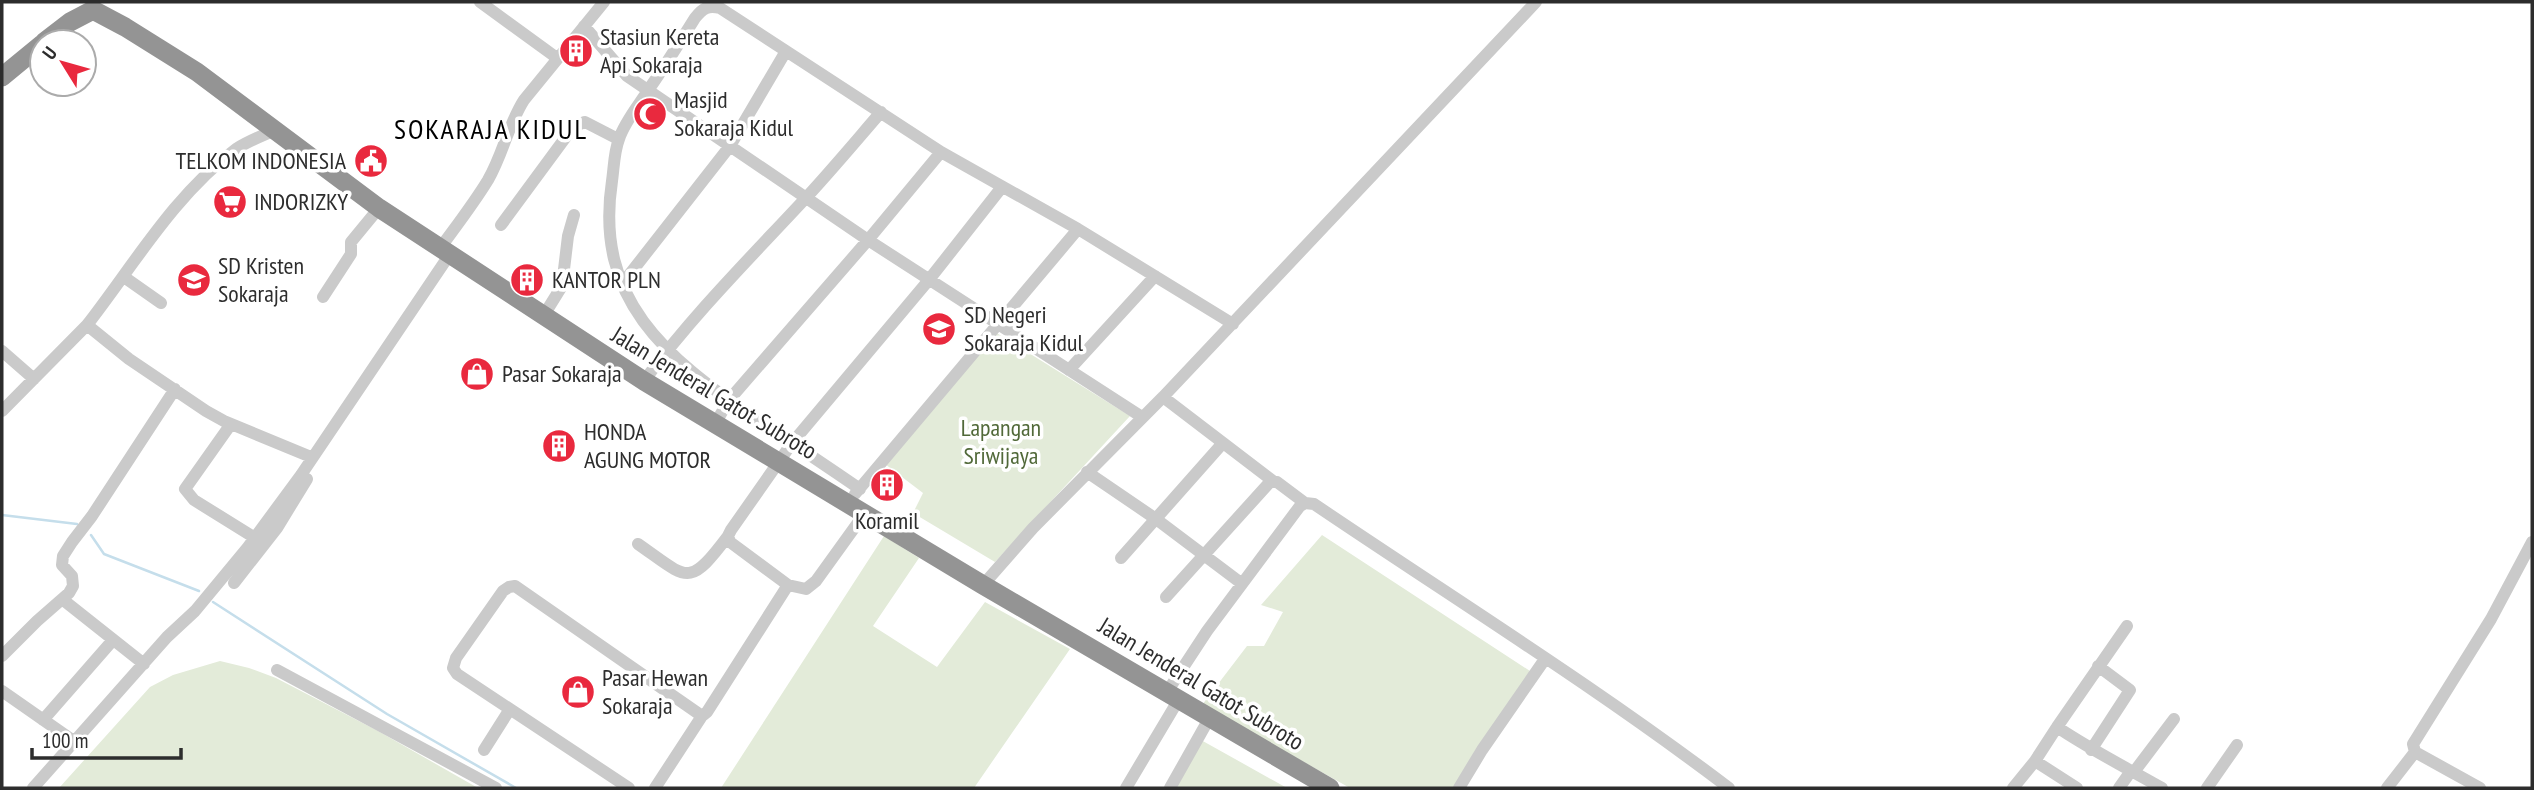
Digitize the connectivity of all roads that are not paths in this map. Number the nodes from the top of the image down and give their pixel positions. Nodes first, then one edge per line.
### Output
1 (480, 2) edge
2 (604, 2) edge
3 (1536, 2) edge
4 (94, 5) edge
5 (584, 26) junction
6 (62, 28) edge
7 (786, 51) junction
8 (28, 55) edge
9 (557, 58) junction
10 (2, 76) edge
11 (648, 91) junction
12 (881, 112) junction
13 (275, 130) junction
14 (618, 139) junction
15 (730, 146) junction
16 (941, 152) junction
17 (1002, 187) junction
18 (806, 198) junction
19 (379, 208) junction
20 (574, 215) dead end
21 (501, 225) dead end
22 (1078, 229) junction
23 (868, 240) junction
24 (446, 251) junction
25 (1155, 276) junction
26 (124, 277) junction
27 (928, 281) junction
28 (622, 284) junction
29 (323, 298) dead end
30 (161, 303) dead end
31 (544, 316) junction
32 (1233, 324) junction
33 (87, 325) junction
34 (997, 325) junction
35 (2, 351) edge
36 (666, 351) junction
37 (1069, 370) junction
38 (34, 379) junction
39 (644, 381) junction
40 (175, 389) junction
41 (1163, 397) junction
42 (729, 400) junction
43 (2, 411) edge
44 (1142, 417) junction
45 (231, 424) junction
46 (715, 424) junction
47 (792, 443) junction
48 (1222, 444) junction
49 (312, 457) junction
50 (779, 461) junction
51 (1087, 472) junction
52 (301, 475) junction
53 (1273, 481) junction
54 (854, 496) junction
55 (1305, 503) junction
56 (865, 513) junction
57 (1156, 519) junction
58 (728, 536) junction
59 (255, 538) junction
60 (2532, 542) edge
61 (638, 544) dead end
62 (1204, 555) junction
63 (1121, 558) dead end
64 (234, 583) dead end
65 (1241, 583) junction
66 (788, 585) junction
67 (984, 585) junction
68 (1166, 597) dead end
69 (62, 599) junction
70 (2127, 626) dead end
71 (113, 640) junction
72 (2, 656) edge
73 (1545, 659) junction
74 (144, 664) junction
75 (2098, 666) junction
76 (276, 670) dead end
77 (2, 691) edge
78 (1173, 696) junction
79 (510, 709) junction
80 (702, 716) junction
81 (1210, 717) junction
82 (2174, 719) dead end
83 (43, 720) junction
84 (2057, 727) junction
85 (75, 742) junction
86 (2237, 746) dead end
87 (484, 750) dead end
88 (2091, 750) junction
89 (2415, 751) junction
90 (2035, 761) junction
91 (2133, 771) junction
92 (33, 788) edge
93 (496, 788) edge
94 (629, 788) edge
95 (655, 788) edge
96 (1126, 788) edge
97 (1170, 788) edge
98 (1329, 788) edge
99 (1459, 788) edge
100 (1729, 788) edge
101 (2013, 788) edge
102 (2077, 788) edge
103 (2119, 788) edge
104 (2162, 788) edge
105 (2207, 788) edge
106 (2387, 788) edge
107 (2480, 788) edge

1 - 9 street
2 - 5 street
3 - 32 street
4 - 6 highway
4 - 13 highway, Jalan Jenderal Gatot Subroto
5 - 9 street
5 - 11 street
7 - 11 street
7 - 12 street
7 - 15 street
8 - 10 highway
9 - 24 street
11 - 14 street
11 - 15 street
12 - 16 street
12 - 18 street
13 - 19 highway, Jalan Jenderal Gatot Subroto
13 - 26 street
14 - 21 street
14 - 28 street
15 - 18 street
15 - 28 street
16 - 17 street
16 - 23 street
17 - 22 street
17 - 27 street
18 - 23 street
18 - 36 street
19 - 24 highway, Jalan Jenderal Gatot Subroto
19 - 29 street
20 - 31 street
22 - 25 street
22 - 34 street
23 - 27 street
23 - 42 street
24 - 31 highway, Jalan Jenderal Gatot Subroto
24 - 49 street
25 - 32 street
25 - 37 street
26 - 30 street
26 - 33 street
27 - 34 street
27 - 47 street
28 - 36 street
31 - 39 highway, Jalan Jenderal Gatot Subroto
32 - 41 street
33 - 38 street
33 - 40 street
34 - 37 street
34 - 54 street
35 - 38 street
36 - 39 street
36 - 42 street
37 - 44 street
38 - 43 street
39 - 46 highway, Jalan Jenderal Gatot Subroto
40 - 45 street
40 - 69 street
41 - 44 street
41 - 48 street
42 - 46 street
42 - 47 street
44 - 51 street
45 - 49 street
45 - 59 street
46 - 50 highway, Jalan Jenderal Gatot Subroto
47 - 50 street
47 - 54 street
48 - 53 street
48 - 57 street
49 - 52 street
50 - 54 highway, Jalan Jenderal Gatot Subroto
50 - 58 street
51 - 57 street
51 - 67 street
52 - 59 street
52 - 64 street
53 - 55 street
53 - 62 street
54 - 56 highway, Jalan Jenderal Gatot Subroto
55 - 65 street
55 - 73 street
56 - 66 street
56 - 67 highway, Jalan Jenderal Gatot Subroto
57 - 62 street
57 - 63 street
58 - 61 street
58 - 66 street
59 - 74 street
60 - 89 street
62 - 65 street
62 - 68 street
65 - 78 street
66 - 80 street
67 - 78 highway, Jalan Jenderal Gatot Subroto
69 - 71 street
69 - 72 street
70 - 75 street
71 - 74 street
71 - 83 street
73 - 99 street
73 - 100 street
74 - 85 street
75 - 84 street
75 - 88 street
76 - 93 street
77 - 83 street
78 - 81 highway, Jalan Jenderal Gatot Subroto
78 - 96 street
79 - 80 street
79 - 87 street
79 - 94 street
80 - 95 street
81 - 97 street
81 - 98 highway, Jalan Jenderal Gatot Subroto
82 - 91 street
83 - 85 street
84 - 88 street
84 - 90 street
85 - 92 street
86 - 105 street
88 - 91 street
89 - 106 street
89 - 107 street
90 - 101 street
90 - 102 street
91 - 103 street
91 - 104 street

